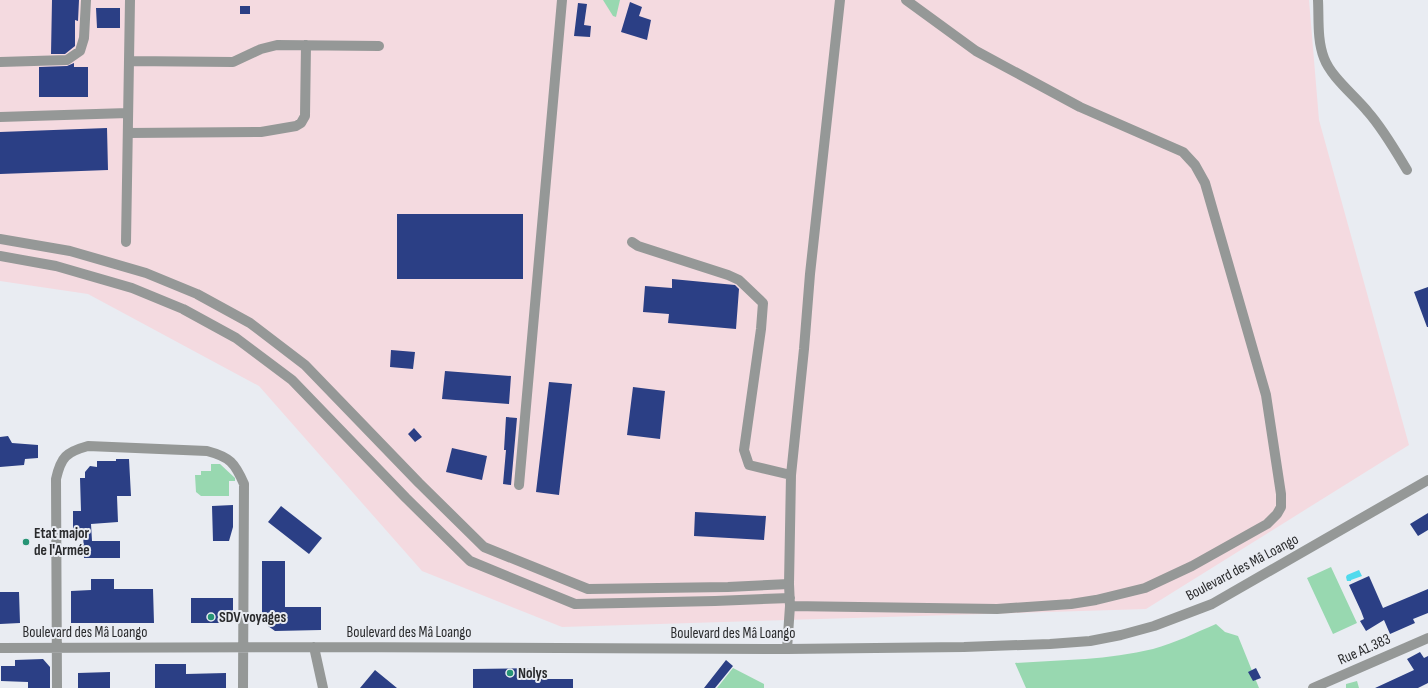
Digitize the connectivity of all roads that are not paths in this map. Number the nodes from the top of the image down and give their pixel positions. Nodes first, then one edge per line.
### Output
1 (86, 0) edge
2 (130, 0) edge
3 (562, 0) edge
4 (840, 0) edge
5 (906, 0) edge
6 (1318, 0) edge
7 (306, 46) junction
8 (379, 46) dead end
9 (129, 61) junction
10 (0, 62) edge
11 (128, 113) junction
12 (0, 117) edge
13 (128, 133) junction
14 (1407, 170) dead end
15 (0, 239) edge
16 (126, 242) dead end
17 (632, 242) dead end
18 (0, 256) edge
19 (791, 475) junction
20 (1428, 480) edge
21 (519, 486) dead end
22 (790, 584) junction
23 (790, 602) junction
24 (1428, 638) edge
25 (56, 647) junction
26 (243, 647) junction
27 (314, 647) junction
28 (0, 648) edge
29 (788, 649) junction
30 (57, 688) edge
31 (243, 688) edge
32 (323, 688) edge
33 (1313, 688) edge

1 - 10 street
2 - 9 street
3 - 21 street
4 - 19 street
5 - 23 street
6 - 14 street
7 - 8 street
7 - 9 street
7 - 13 street
9 - 11 street
11 - 12 street
11 - 13 street
13 - 16 street
15 - 22 street
17 - 19 street
18 - 23 street
19 - 22 street
20 - 29 street, Boulevard des Mâ Loango
22 - 23 street
23 - 29 street
24 - 33 street, Rue A1.383
25 - 26 street, Boulevard des Mâ Loango
25 - 26 street
25 - 28 street, Boulevard des Mâ Loango
25 - 30 street
26 - 27 street, Boulevard des Mâ Loango
26 - 31 street
27 - 29 street, Boulevard des Mâ Loango
27 - 32 street

